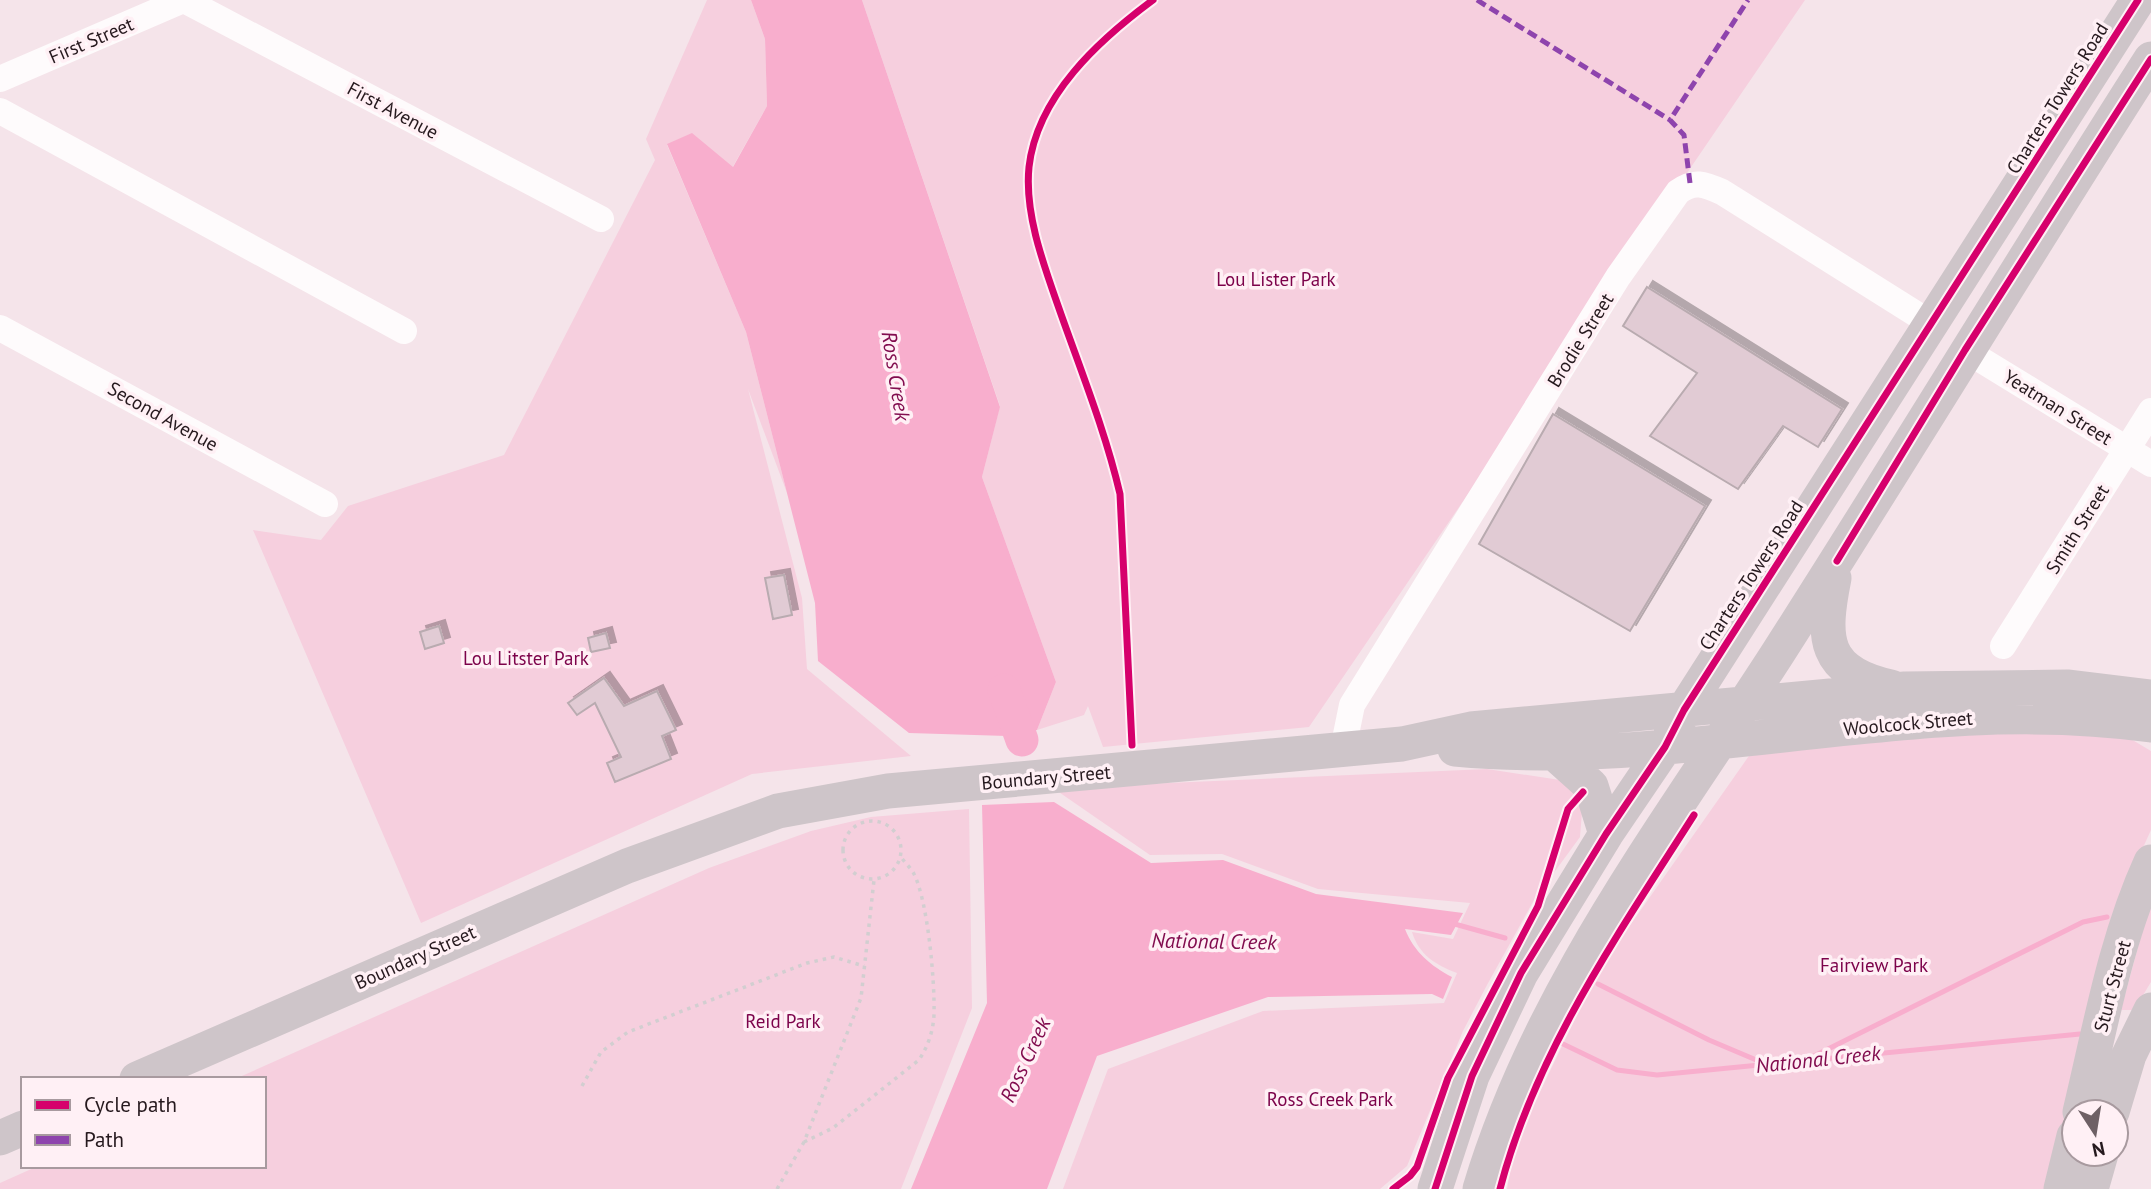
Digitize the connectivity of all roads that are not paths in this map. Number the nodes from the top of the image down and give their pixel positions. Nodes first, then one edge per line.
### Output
1 (183, 0) edge
2 (2138, 0) edge
3 (2151, 59) edge
4 (0, 79) edge
5 (0, 111) edge
6 (601, 219) dead end
7 (1932, 324) junction
8 (0, 328) edge
9 (404, 331) dead end
10 (1965, 350) junction
11 (2151, 411) edge
12 (2127, 449) junction
13 (2151, 464) edge
14 (325, 504) dead end
15 (1837, 561) junction
16 (2003, 646) dead end
17 (1905, 689) junction
18 (2151, 697) edge
19 (1745, 705) junction
20 (1684, 710) junction
21 (2141, 726) edge
22 (1719, 742) junction
23 (1402, 744) junction
24 (1665, 747) junction
25 (1343, 749) junction
26 (1553, 752) junction
27 (1606, 834) junction
28 (696, 841) junction
29 (2151, 862) edge
30 (2151, 1010) edge
31 (142, 1077) edge
32 (202, 1077) edge
33 (2083, 1098) edge
34 (2116, 1098) edge
35 (21, 1129) edge
36 (0, 1138) edge
37 (21, 1152) edge
38 (0, 1161) edge
39 (2066, 1168) edge
40 (2097, 1168) edge
41 (1435, 1189) edge
42 (1480, 1189) edge
43 (2061, 1189) edge
44 (2091, 1189) edge

1 - 4 street, First Street
1 - 6 street, First Avenue
2 - 7 main road, Charters Towers Road
3 - 10 main road
5 - 9 street
7 - 20 main road, Charters Towers Road
7 - 25 street, Brodie Street
8 - 14 street, Second Avenue
10 - 12 street, Yeatman Street
10 - 15 main road
11 - 12 street, Smith Street
12 - 13 street, Yeatman Street
12 - 16 street, Smith Street
15 - 17 main road
15 - 19 main road
17 - 18 main road, Woolcock Street
17 - 19 main road, Woolcock Street
19 - 20 main road, Woolcock Street
19 - 22 main road
20 - 23 main road, Boundary Street
20 - 24 main road, Charters Towers Road
21 - 22 main road, Woolcock Street
22 - 24 main road, Woolcock Street
22 - 42 main road
23 - 25 main road, Boundary Street
23 - 26 main road, Boundary Street
24 - 26 main road, Boundary Street
24 - 27 main road, Charters Towers Road
25 - 28 main road, Boundary Street
26 - 27 main road
27 - 41 main road, Charters Towers Road
28 - 31 main road, Boundary Street
28 - 32 main road, Boundary Street
29 - 33 main road, Sturt Street
30 - 34 main road, Sturt Street
35 - 36 main road
37 - 38 main road
39 - 43 main road
40 - 44 main road

